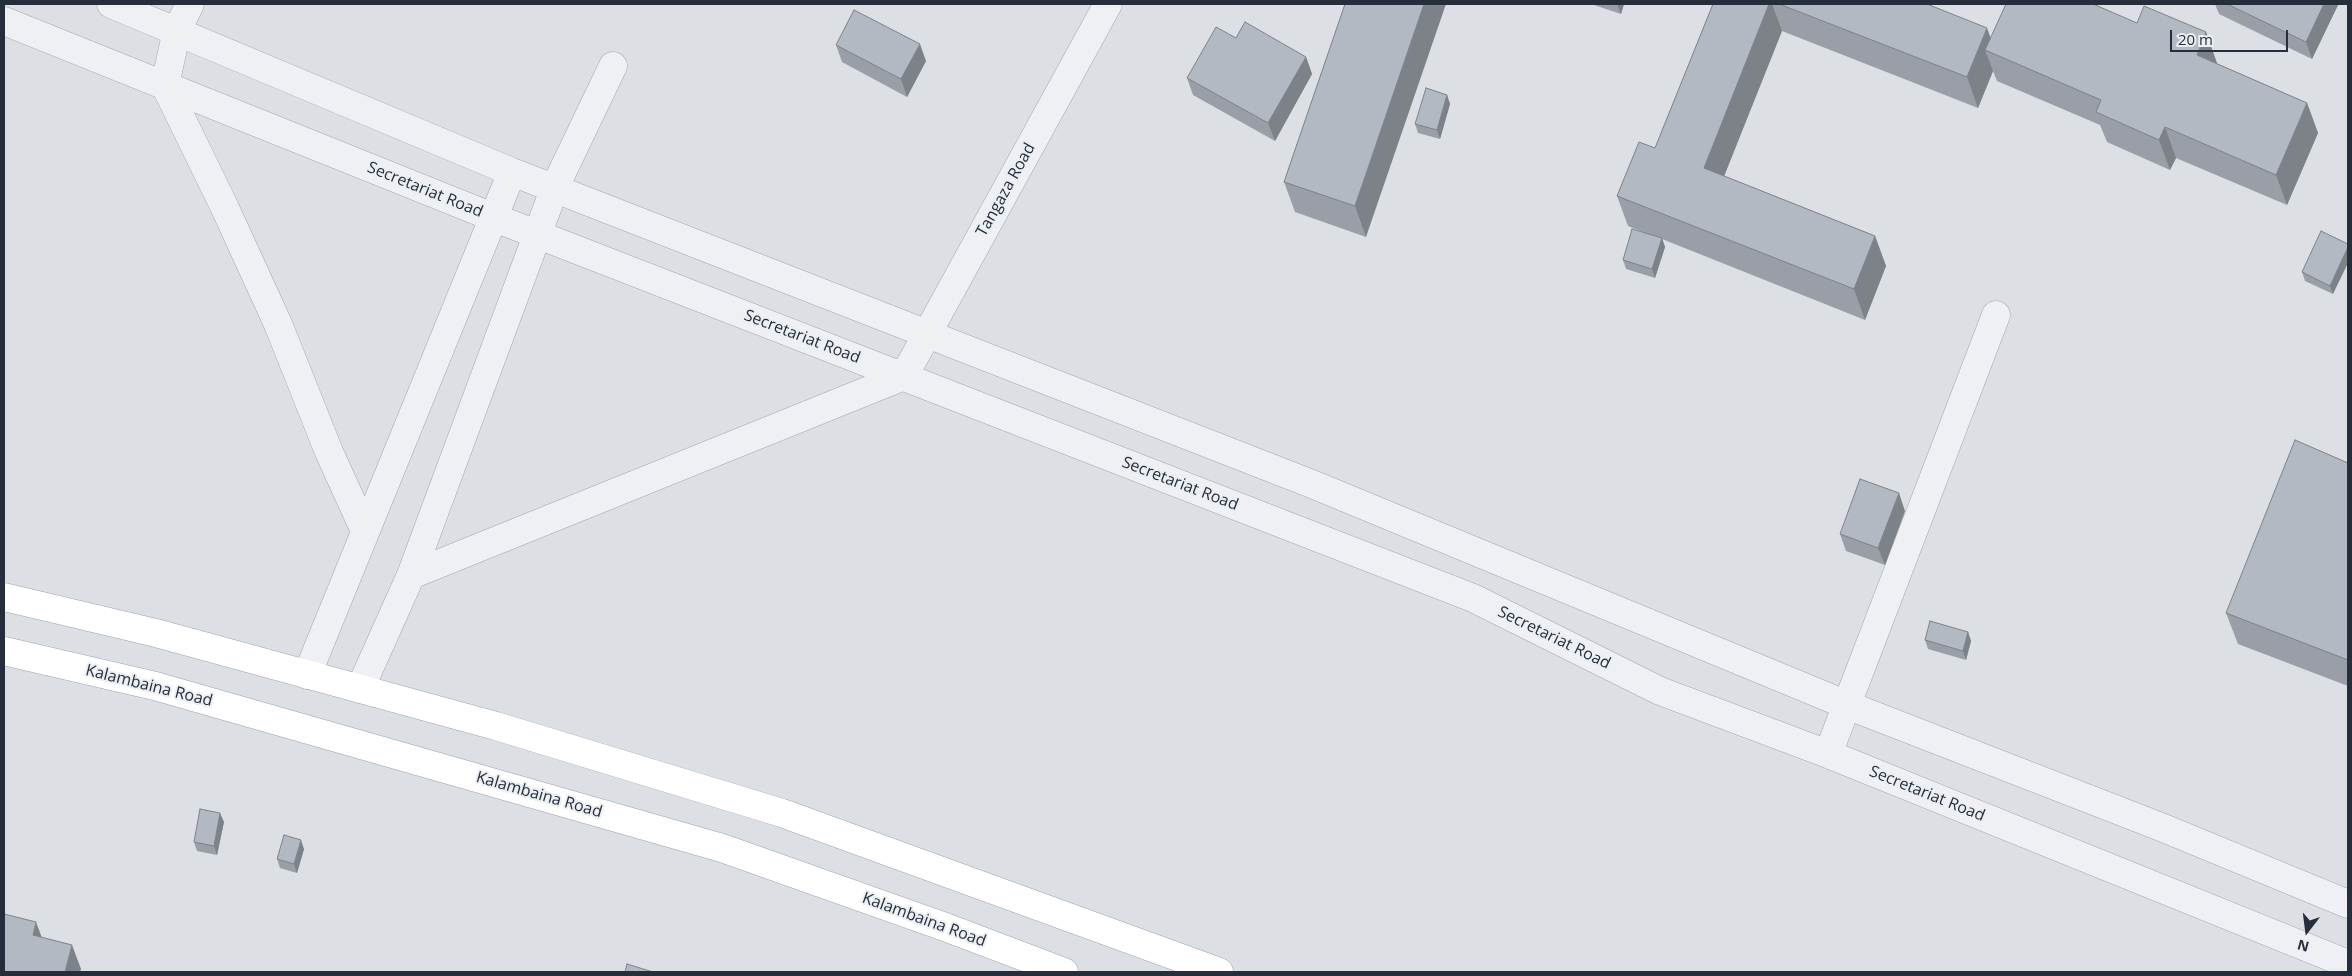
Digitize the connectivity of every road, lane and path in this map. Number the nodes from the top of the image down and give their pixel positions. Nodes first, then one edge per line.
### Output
1 (111, 4) edge
2 (190, 4) edge
3 (1108, 4) edge
4 (4, 21) edge
5 (177, 30) junction
6 (613, 66) dead end
7 (165, 85) junction
8 (512, 172) junction
9 (555, 187) junction
10 (495, 218) junction
11 (539, 234) junction
12 (1996, 315) dead end
13 (928, 333) junction
14 (904, 376) junction
15 (365, 531) junction
16 (411, 575) junction
17 (4, 597) edge
18 (4, 651) edge
19 (307, 675) junction
20 (360, 690) junction
21 (1847, 705) junction
22 (1828, 754) junction
23 (2348, 904) edge
24 (2348, 964) edge
25 (1064, 972) edge
26 (1219, 972) edge

1 - 5 street
2 - 5 street
3 - 13 street, Tangaza Road
4 - 7 street, Secretariat Road
5 - 7 street
5 - 8 street
6 - 9 street
7 - 10 street, Secretariat Road
7 - 15 street
8 - 9 street
8 - 10 street
9 - 11 street
9 - 13 street
10 - 11 street, Secretariat Road
10 - 15 street
11 - 14 street, Secretariat Road
11 - 16 street
12 - 21 street
13 - 14 street, Tangaza Road
13 - 21 street
14 - 16 street
14 - 22 street, Secretariat Road
15 - 19 street
16 - 20 street
17 - 19 main road
18 - 25 main road, Kalambaina Road
19 - 20 main road
20 - 26 main road
21 - 22 street
21 - 23 street
22 - 24 street, Secretariat Road

